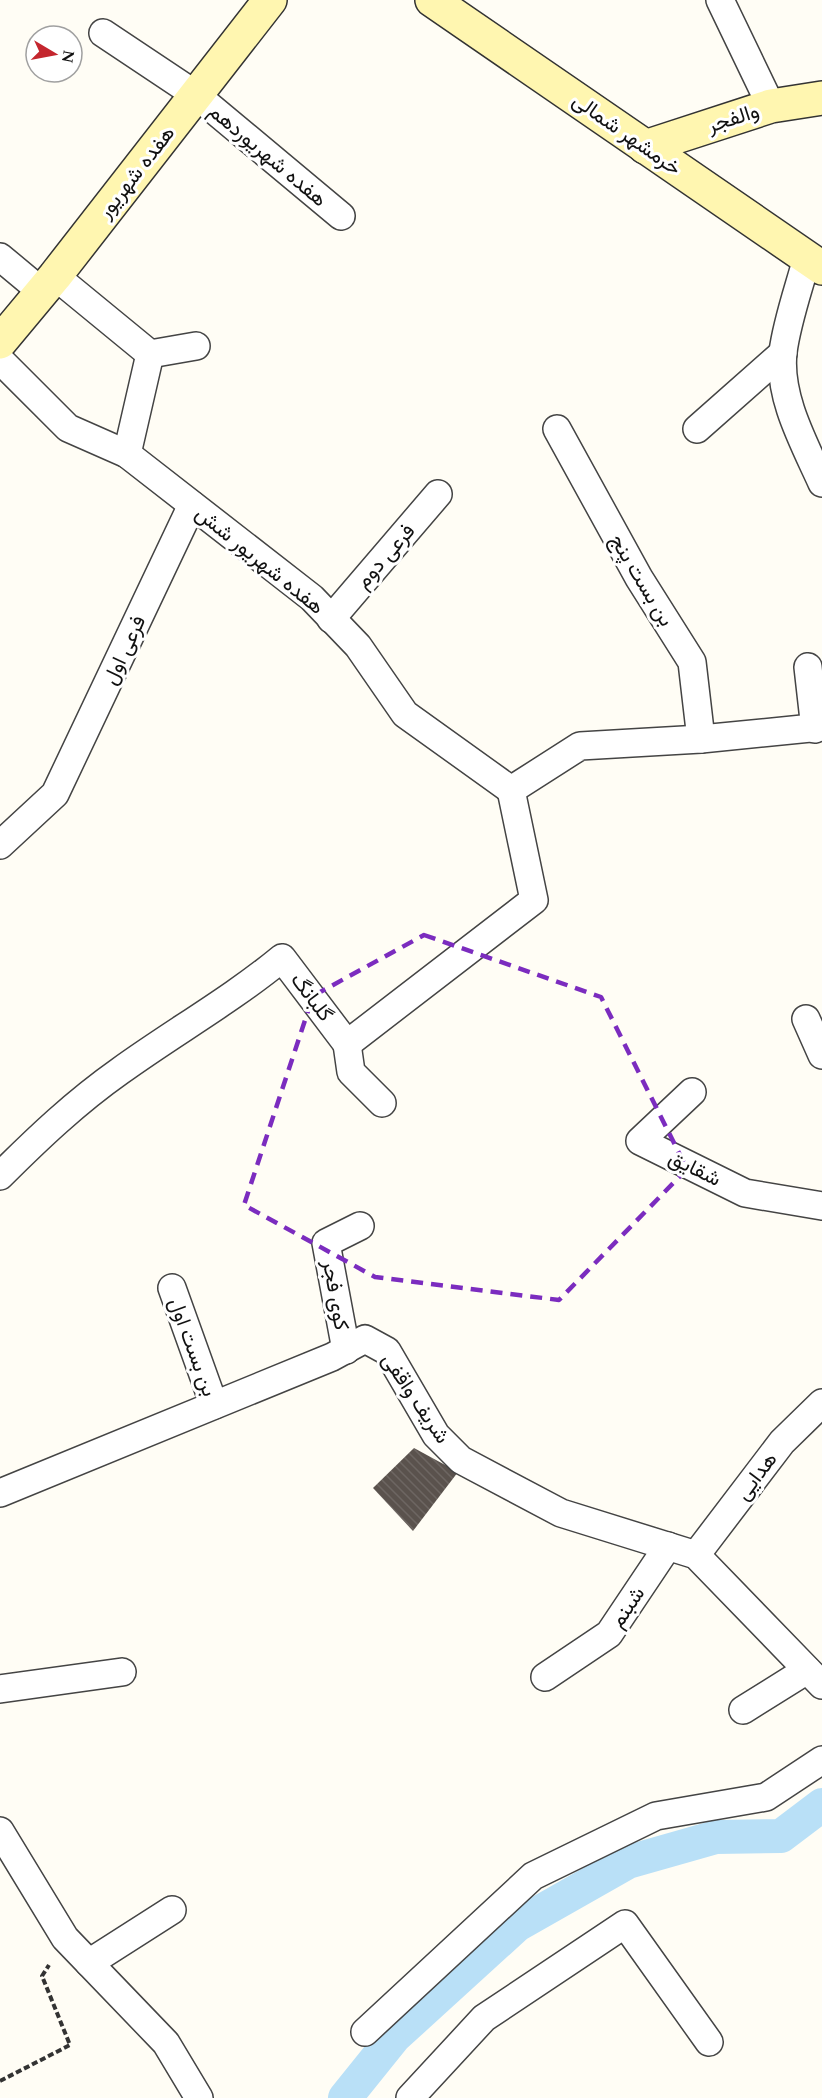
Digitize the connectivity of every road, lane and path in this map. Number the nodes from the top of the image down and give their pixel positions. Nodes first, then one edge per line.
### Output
1 (270, 0) edge
2 (432, 0) edge
3 (720, 0) edge
4 (103, 33) dead end
5 (196, 95) junction
6 (822, 98) edge
7 (771, 106) junction
8 (645, 147) junction
9 (341, 216) dead end
10 (0, 257) edge
11 (814, 263) edge
12 (48, 284) junction
13 (0, 342) edge
14 (196, 346) dead end
15 (783, 352) junction
16 (150, 354) junction
17 (0, 360) edge
18 (557, 429) dead end
19 (697, 429) dead end
20 (127, 454) junction
21 (822, 483) edge
22 (438, 494) dead end
23 (192, 505) junction
24 (331, 618) junction
25 (808, 667) dead end
26 (818, 728) edge
27 (701, 739) junction
28 (511, 790) junction
29 (0, 844) edge
30 (806, 1019) dead end
31 (347, 1044) junction
32 (822, 1055) edge
33 (692, 1092) dead end
34 (382, 1103) dead end
35 (0, 1176) edge
36 (822, 1206) edge
37 (360, 1226) dead end
38 (172, 1288) dead end
39 (346, 1350) junction
40 (822, 1403) edge
41 (214, 1405) junction
42 (0, 1493) edge
43 (668, 1546) junction
44 (696, 1555) junction
45 (122, 1672) dead end
46 (544, 1677) dead end
47 (815, 1677) edge
48 (0, 1689) edge
49 (743, 1710) dead end
50 (822, 1760) edge
51 (0, 1831) edge
52 (172, 1910) dead end
53 (65, 1938) junction
54 (89, 1963) junction
55 (365, 2032) dead end
56 (709, 2042) dead end
57 (0, 2081) edge
58 (199, 2098) edge
59 (410, 2098) edge

1 - 5 street, هفده شهریور
2 - 8 street, خرمشهر شمالی
3 - 7 street
4 - 5 street, هفده شهریوردهم
5 - 9 street, هفده شهریوردهم
5 - 12 street, هفده شهریور
6 - 7 street, والفجر
7 - 8 street, والفجر
8 - 11 street, خرمشهر شمالی
10 - 12 street
11 - 15 street
12 - 13 street, هفده شهریور
12 - 16 street
14 - 16 street
15 - 19 street
15 - 21 street
16 - 20 street
17 - 20 street, هفده شهریور شش
18 - 27 street, بن بست پنج
20 - 23 street, هفده شهریور شش
22 - 24 street, فرعی دوم
23 - 24 street, هفده شهریور شش
23 - 29 street, فرعی اول
24 - 28 street, هفده شهریور شش
25 - 26 street
26 - 27 street
27 - 28 street
28 - 31 street, گلبانگ
30 - 32 street
31 - 34 street
31 - 35 street, گلبانگ
33 - 36 street, شقایق
37 - 39 street, کوی فجر
38 - 41 street, بن بست اول
39 - 41 street, شریف واقفی
39 - 43 street, شریف واقفی
40 - 44 street, هدایی
41 - 42 street, شریف واقفی
43 - 44 street, شریف واقفی
43 - 46 street, شبنم
44 - 47 street, شریف واقفی
45 - 48 street
47 - 49 street
50 - 55 street
51 - 53 street
52 - 54 street
53 - 54 street
53 - 57 path
54 - 58 street
56 - 59 street

